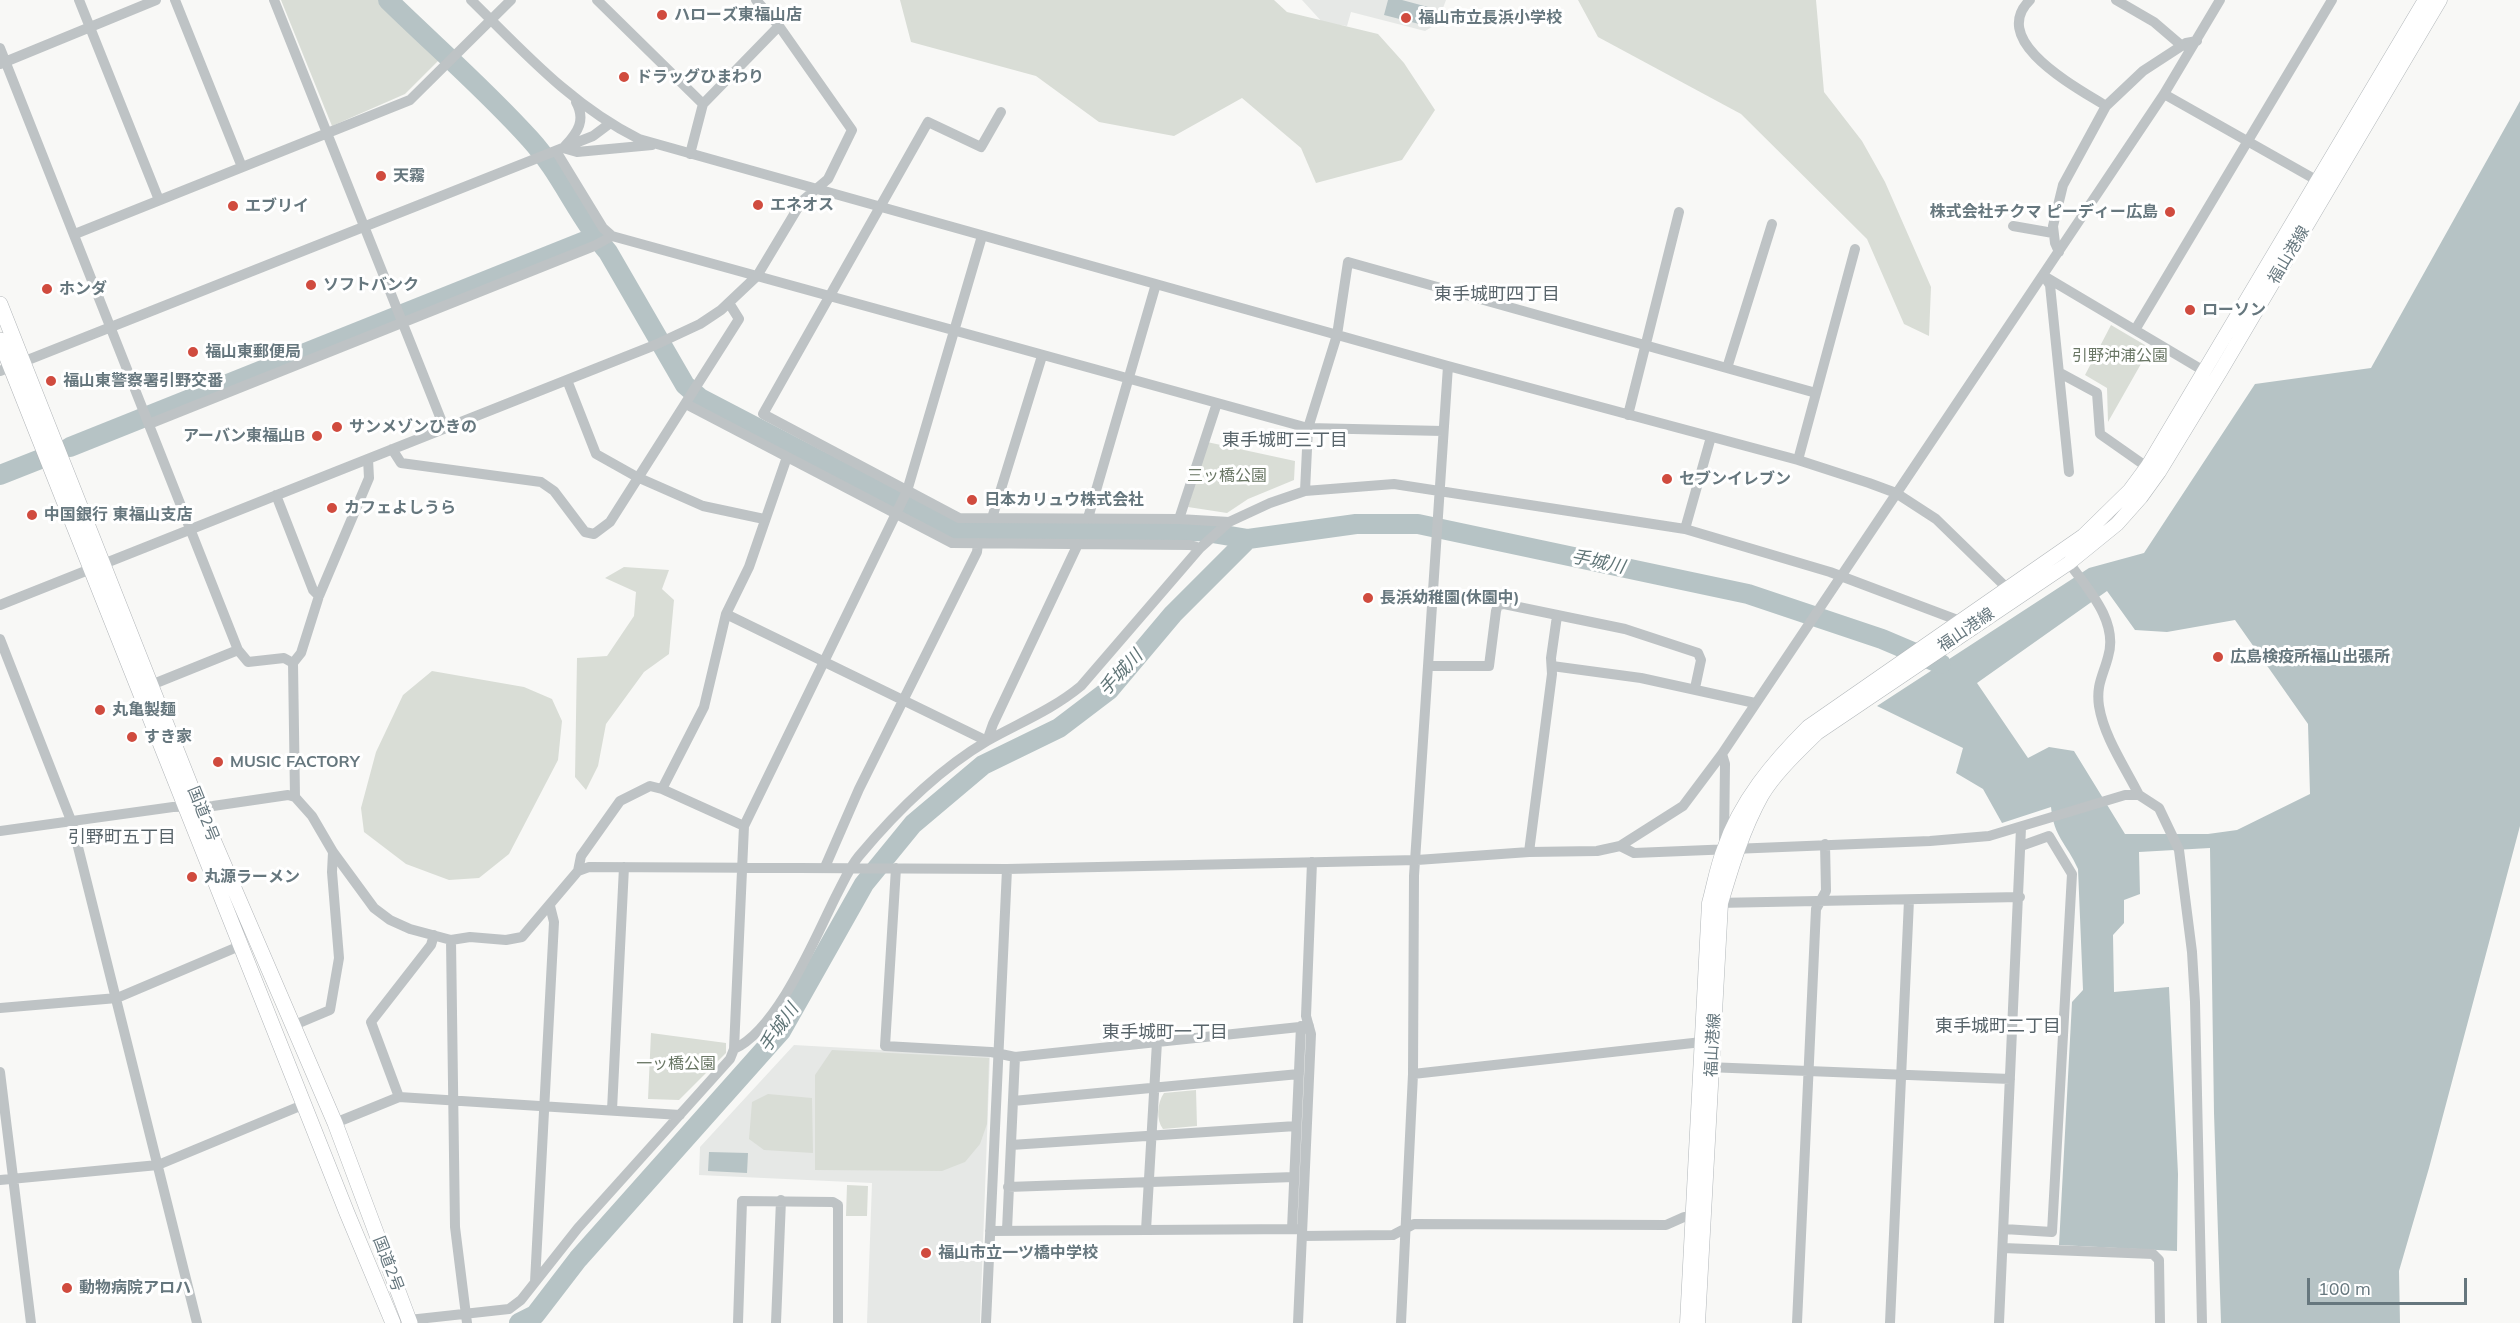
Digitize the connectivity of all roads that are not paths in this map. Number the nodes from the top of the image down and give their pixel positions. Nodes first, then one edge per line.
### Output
1 (79, 0) edge
2 (156, 0) edge
3 (175, 0) edge
4 (274, 0) edge
5 (471, 0) edge
6 (511, 0) edge
7 (597, 0) edge
8 (756, 0) edge
9 (2030, 0) edge
10 (2116, 0) edge
11 (2332, 0) edge
12 (2425, 0) edge
13 (2440, 0) edge
14 (2216, 2) edge
15 (492, 21) junction
16 (779, 26) junction
17 (89, 27) junction
18 (2197, 41) junction
19 (2182, 46) junction
20 (0, 48) edge
21 (3, 63) edge
22 (2164, 94) junction
23 (575, 100) junction
24 (703, 104) junction
25 (2106, 106) junction
26 (1000, 112) dead end
27 (609, 124) junction
28 (328, 134) junction
29 (2247, 141) junction
30 (656, 144) junction
31 (551, 153) junction
32 (690, 154) junction
33 (242, 167) junction
34 (2318, 181) junction
35 (815, 189) junction
36 (159, 200) junction
37 (880, 207) junction
38 (1678, 212) dead end
39 (1772, 224) dead end
40 (2013, 226) dead end
41 (364, 227) junction
42 (2053, 233) junction
43 (75, 234) junction
44 (982, 236) junction
45 (608, 238) junction
46 (1855, 249) dead end
47 (2059, 252) junction
48 (757, 276) junction
49 (2044, 276) junction
50 (1156, 284) junction
51 (831, 297) junction
52 (729, 303) junction
53 (0, 304) edge
54 (400, 317) junction
55 (111, 327) junction
56 (954, 330) junction
57 (2135, 330) junction
58 (1337, 334) junction
59 (0, 340) edge
60 (1645, 346) junction
61 (1042, 356) junction
62 (1448, 366) junction
63 (11, 367) edge
64 (1727, 368) junction
65 (2204, 371) junction
66 (2060, 373) junction
67 (1129, 379) junction
68 (567, 380) junction
69 (1816, 393) junction
70 (687, 402) junction
71 (1217, 403) junction
72 (1628, 415) junction
73 (147, 418) junction
74 (444, 427) junction
75 (1308, 428) junction
76 (1443, 431) junction
77 (1711, 437) junction
78 (392, 449) junction
79 (787, 457) junction
80 (368, 459) junction
81 (1798, 460) junction
82 (2147, 467) junction
83 (2069, 472) dead end
84 (637, 477) junction
85 (1305, 491) junction
86 (1440, 492) junction
87 (906, 493) junction
88 (1896, 493) junction
89 (276, 495) junction
90 (896, 513) junction
91 (992, 518) junction
92 (1088, 518) junction
93 (764, 519) junction
94 (1179, 519) junction
95 (1228, 523) junction
96 (191, 529) junction
97 (1685, 529) junction
98 (978, 543) junction
99 (1078, 544) junction
100 (1204, 545) junction
101 (97, 567) junction
102 (2071, 567) junction
103 (1839, 579) junction
104 (2012, 593) junction
105 (319, 596) junction
106 (0, 605) edge
107 (726, 614) junction
108 (1557, 616) junction
109 (1960, 626) junction
110 (0, 639) edge
111 (238, 650) junction
112 (822, 661) junction
113 (293, 663) junction
114 (1428, 666) junction
115 (1552, 666) junction
116 (151, 685) junction
117 (1695, 688) junction
118 (903, 701) junction
119 (1755, 703) junction
120 (987, 741) junction
121 (1722, 754) junction
122 (662, 789) junction
123 (2139, 795) junction
124 (295, 797) junction
125 (193, 807) junction
126 (72, 823) junction
127 (744, 826) junction
128 (2021, 828) junction
129 (0, 831) edge
130 (1825, 844) junction
131 (1620, 846) junction
132 (2021, 846) junction
133 (1731, 848) junction
134 (333, 852) junction
135 (1529, 852) junction
136 (1417, 860) junction
137 (1312, 862) junction
138 (742, 866) junction
139 (624, 867) junction
140 (825, 867) junction
141 (854, 867) junction
142 (894, 868) junction
143 (1008, 869) junction
144 (578, 871) junction
145 (2020, 897) junction
146 (1909, 900) junction
147 (1821, 901) junction
148 (1715, 903) junction
149 (550, 906) junction
150 (434, 935) junction
151 (451, 940) junction
152 (242, 945) junction
153 (117, 998) junction
154 (0, 1008) edge
155 (292, 1026) junction
156 (1305, 1026) junction
157 (1157, 1042) junction
158 (1701, 1042) junction
159 (734, 1049) junction
160 (999, 1054) junction
161 (1015, 1057) junction
162 (1707, 1067) junction
163 (1809, 1070) junction
164 (0, 1072) edge
165 (1299, 1074) junction
166 (1413, 1074) junction
167 (1902, 1077) junction
168 (2010, 1079) junction
169 (1154, 1088) junction
170 (399, 1097) junction
171 (455, 1100) junction
172 (1013, 1101) junction
173 (305, 1104) junction
174 (543, 1105) junction
175 (612, 1110) junction
176 (680, 1115) junction
177 (335, 1123) junction
178 (1296, 1126) junction
179 (1151, 1135) junction
180 (1011, 1145) junction
181 (158, 1165) junction
182 (1294, 1177) junction
183 (13, 1179) junction
184 (0, 1180) edge
185 (1148, 1183) junction
186 (1008, 1187) junction
187 (781, 1200) junction
188 (1693, 1218) junction
189 (1405, 1229) junction
190 (2004, 1229) junction
191 (1007, 1230) junction
192 (1146, 1230) junction
193 (990, 1231) junction
194 (1299, 1231) junction
195 (2004, 1248) junction
196 (535, 1282) junction
197 (467, 1318) edge
198 (410, 1322) edge
199 (31, 1323) edge
200 (196, 1323) edge
201 (393, 1323) edge
202 (738, 1323) edge
203 (776, 1323) edge
204 (838, 1323) edge
205 (986, 1323) edge
206 (1298, 1323) edge
207 (1401, 1323) edge
208 (1687, 1323) edge
209 (1698, 1323) edge
210 (1797, 1323) edge
211 (1890, 1323) edge
212 (1999, 1323) edge
213 (2160, 1323) edge
214 (2202, 1323) edge

1 - 17 street
2 - 17 street
3 - 33 street
4 - 28 street
5 - 15 street
6 - 15 street
7 - 24 street
8 - 16 street
9 - 25 street
10 - 19 street
11 - 29 street
12 - 34 main road, 福山港線
13 - 102 main road, 福山港線
14 - 18 street
15 - 23 street
15 - 28 street
16 - 24 street
16 - 35 street
17 - 21 street
17 - 36 street
18 - 19 street
18 - 22 street
19 - 25 street
20 - 21 street
21 - 43 street
22 - 29 street
22 - 47 street
23 - 27 street
23 - 31 street
24 - 32 street
25 - 42 street
26 - 37 street
27 - 30 street
27 - 31 street
28 - 33 street
28 - 41 street
29 - 34 street
29 - 57 street
30 - 31 street
30 - 32 street
31 - 41 street
31 - 45 street
32 - 35 street
33 - 36 street
34 - 65 main road, 福山港線
35 - 37 street
35 - 48 street
36 - 43 street
37 - 44 street
37 - 51 street
38 - 60 street
39 - 64 street
40 - 42 street
41 - 54 street
41 - 55 street
42 - 47 street
43 - 55 street
44 - 50 street
44 - 56 street
45 - 48 street
45 - 54 street
46 - 69 street
47 - 49 street
48 - 51 street
48 - 52 street
49 - 57 street
49 - 66 street
49 - 88 street
50 - 58 street
50 - 67 street
51 - 56 street
51 - 87 street
52 - 68 street
52 - 70 street
53 - 63 highway, 国道2号
54 - 73 street
54 - 74 street
55 - 63 street
55 - 73 street
56 - 61 street
56 - 87 street
57 - 65 street
58 - 60 street
58 - 62 street
58 - 75 street
59 - 63 highway, 国道2号
60 - 64 street
60 - 72 street
61 - 67 street
61 - 91 street
62 - 72 street
62 - 76 street
63 - 101 highway, 国道2号
64 - 69 street
65 - 82 main road, 福山港線
66 - 82 street
66 - 83 street
67 - 71 street
67 - 92 street
68 - 74 street
68 - 84 street
69 - 81 street
70 - 79 street
70 - 84 street
71 - 75 street
71 - 94 street
72 - 77 street
73 - 96 street
74 - 78 street
75 - 76 street
75 - 85 street
76 - 86 street
77 - 81 street
77 - 97 street
78 - 80 street
78 - 84 street
79 - 90 street
79 - 93 street
80 - 89 street
80 - 105 street
81 - 88 street
82 - 104 main road, 福山港線
84 - 93 street
85 - 86 street
85 - 95 street
86 - 97 street
86 - 114 street
87 - 90 street
87 - 91 street
88 - 103 street
88 - 104 street
89 - 96 street
89 - 105 street
90 - 98 street
90 - 112 street
91 - 92 street
92 - 94 street
93 - 107 street
94 - 95 street
95 - 100 street
96 - 101 street
96 - 111 street
97 - 103 street
98 - 99 street
98 - 118 street
99 - 100 street
99 - 120 street
100 - 120 street
101 - 106 street
101 - 116 highway, 国道2号
101 - 125 highway, 国道2号
102 - 104 main road, 福山港線
102 - 123 street
103 - 109 street
103 - 119 street
104 - 109 main road, 福山港線
105 - 113 street
107 - 112 street
107 - 122 street
108 - 114 street
108 - 115 street
108 - 117 street
109 - 133 main road, 福山港線
110 - 126 street
111 - 113 street
111 - 116 street
112 - 118 street
112 - 127 street
113 - 124 street
114 - 136 street
115 - 117 street
115 - 135 street
116 - 125 highway, 国道2号
117 - 119 street
118 - 120 street
118 - 140 street
119 - 121 street
120 - 141 street
121 - 131 street
121 - 133 street
122 - 127 street
122 - 144 street
123 - 128 street
123 - 214 street
124 - 125 street
124 - 134 street
125 - 126 street
125 - 152 highway, 国道2号
125 - 155 highway, 国道2号
126 - 129 street
126 - 153 street
127 - 138 street
128 - 130 street
128 - 132 street
130 - 133 street
130 - 147 street
131 - 133 street
131 - 135 street
132 - 145 street
132 - 190 street
133 - 148 main road, 福山港線
134 - 150 street
134 - 155 street
135 - 136 street
136 - 137 street
136 - 166 street
137 - 143 street
137 - 156 street
138 - 139 street
138 - 140 street
138 - 159 street
139 - 144 street
139 - 175 street
140 - 141 street
141 - 142 street
141 - 159 street
142 - 143 street
142 - 160 street
143 - 160 street
144 - 149 street
145 - 146 street
145 - 168 street
146 - 147 street
146 - 167 street
147 - 148 street
147 - 163 street
148 - 158 main road, 福山港線
148 - 162 main road, 福山港線
149 - 151 street
149 - 174 street
150 - 151 street
150 - 170 street
151 - 171 street
152 - 153 street
152 - 173 highway, 国道2号
153 - 154 street
153 - 181 street
155 - 177 highway, 国道2号
156 - 157 street
156 - 165 street
156 - 194 street
157 - 161 street
157 - 169 street
158 - 162 main road, 福山港線
158 - 166 street
159 - 176 street
160 - 161 street
160 - 193 street
161 - 172 street
162 - 163 street
162 - 188 main road, 福山港線
162 - 209 main road, 福山港線
163 - 167 street
163 - 210 street
164 - 183 street
165 - 169 street
165 - 178 street
166 - 189 street
167 - 168 street
167 - 211 street
168 - 190 street
169 - 172 street
169 - 179 street
170 - 171 street
170 - 177 street
171 - 174 street
171 - 197 street
172 - 180 street
173 - 181 street
173 - 201 highway, 国道2号
174 - 175 street
174 - 196 street
175 - 176 street
176 - 196 street
177 - 198 highway, 国道2号
178 - 179 street
178 - 182 street
179 - 180 street
179 - 185 street
180 - 186 street
181 - 183 street
181 - 200 street
182 - 185 street
182 - 194 street
183 - 184 street
183 - 199 street
185 - 186 street
185 - 192 street
186 - 191 street
187 - 202 street
187 - 203 street
187 - 204 street
188 - 189 street
188 - 208 main road, 福山港線
189 - 194 street
189 - 207 street
190 - 195 street
191 - 192 street
191 - 193 street
192 - 194 street
193 - 205 street
194 - 206 street
195 - 212 street
195 - 213 street
196 - 197 street
197 - 198 street

